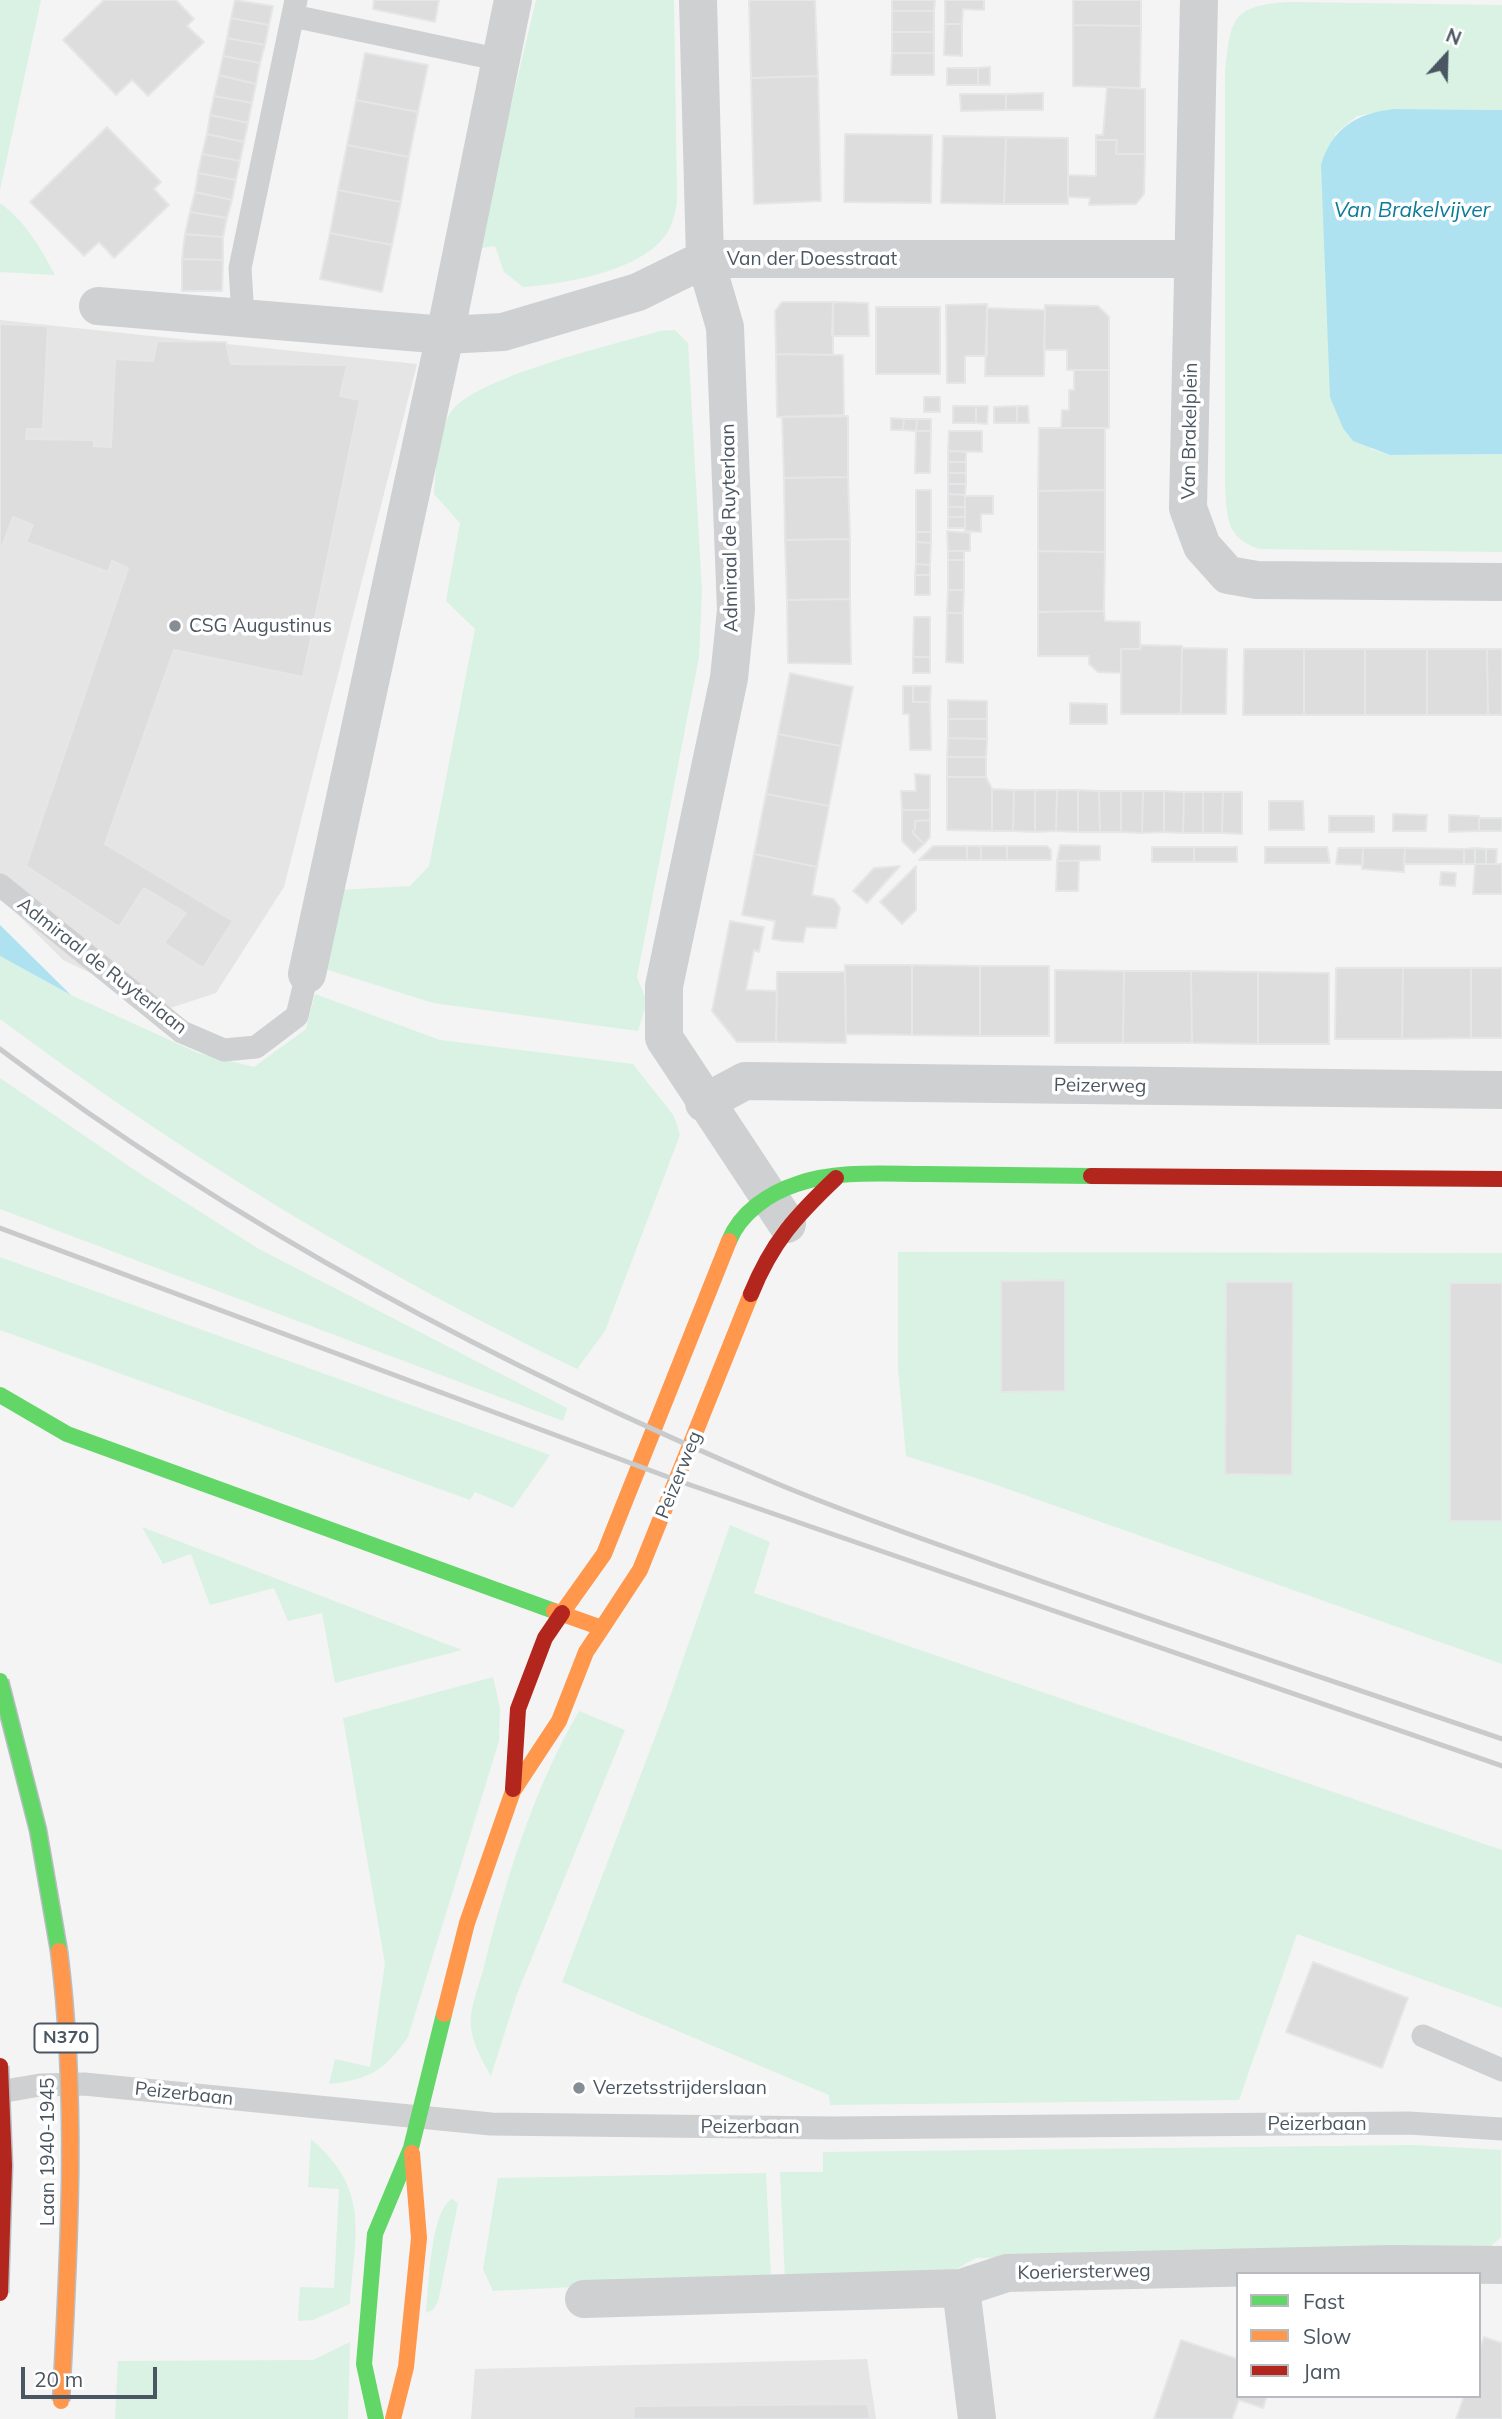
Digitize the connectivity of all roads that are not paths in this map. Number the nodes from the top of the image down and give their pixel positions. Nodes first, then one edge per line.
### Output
1 (513, 0) edge
2 (698, 0) edge
3 (1199, 0) edge
4 (295, 8) edge
5 (501, 60) junction
6 (705, 259) junction
7 (1193, 259) junction
8 (98, 306) dead end
9 (243, 317) junction
10 (445, 335) junction
11 (1502, 582) edge
12 (0, 884) edge
13 (307, 974) joint
14 (1502, 1090) edge
15 (704, 1102) junction
16 (836, 1178) junction
17 (1502, 1179) edge
18 (778, 1211) junction
19 (0, 1395) edge
20 (27, 1429) dead end
21 (67, 1434) junction
22 (562, 1613) junction
23 (602, 1628) junction
24 (0, 1681) edge
25 (513, 1791) junction
26 (1423, 2036) dead end
27 (0, 2066) edge
28 (1502, 2070) edge
29 (0, 2092) edge
30 (417, 2117) junction
31 (1502, 2129) edge
32 (411, 2148) junction
33 (1502, 2265) edge
34 (961, 2288) junction
35 (0, 2293) edge
36 (584, 2300) dead end
37 (60, 2419) edge
38 (376, 2419) edge
39 (393, 2419) edge
40 (977, 2419) edge

1 - 5 street, Admiraal de Ruyterlaan
2 - 6 street, Admiraal de Ruyterlaan
3 - 7 street, Van Brakelplein
4 - 5 lane
4 - 9 lane
5 - 10 street, Admiraal de Ruyterlaan
6 - 7 street, Van der Doesstraat
6 - 10 street, Van der Doesstraat
6 - 15 street, Admiraal de Ruyterlaan
7 - 11 street, Van Brakelplein
8 - 9 street
9 - 10 street
10 - 13 street, Admiraal de Ruyterlaan
12 - 13 lane, Admiraal de Ruyterlaan
14 - 15 street, Peizerweg
15 - 18 street, Admiraal de Ruyterlaan
16 - 17 main road, Peizerweg
16 - 18 main road, Peizerweg
16 - 18 main road, Peizerweg
18 - 22 main road, Peizerweg
18 - 23 main road, Peizerweg
19 - 21 main road
20 - 21 main road
21 - 22 main road
22 - 23 main road
22 - 25 main road, Peizerweg
23 - 25 main road, Peizerweg
24 - 37 main road, Laan 1940-1945 / N370, bridge
25 - 30 main road
26 - 28 lane
27 - 35 main road, bridge
29 - 30 lane, Peizerbaan
30 - 31 lane, Peizerbaan
30 - 32 main road
32 - 38 main road
32 - 39 main road
33 - 34 street, Koeriersterweg
34 - 36 street, Koeriersterweg
34 - 40 street

